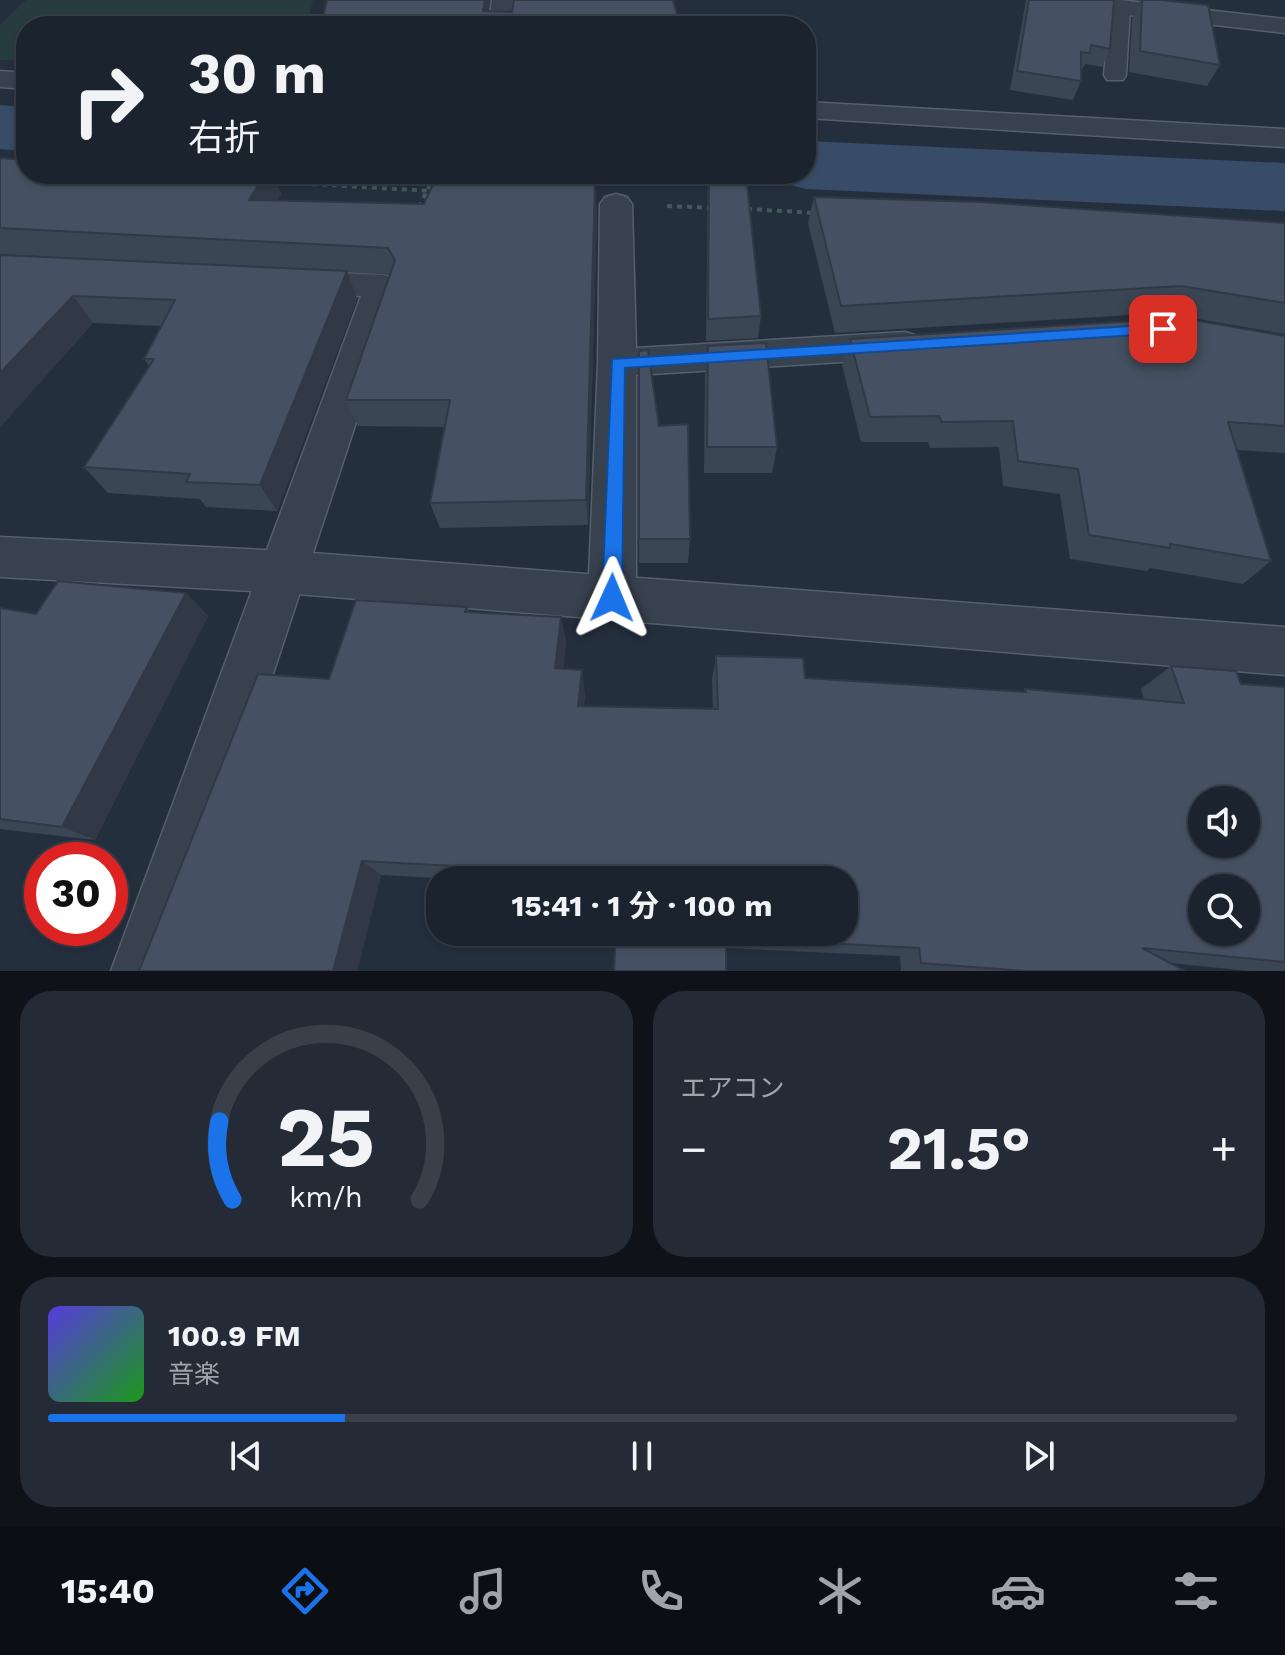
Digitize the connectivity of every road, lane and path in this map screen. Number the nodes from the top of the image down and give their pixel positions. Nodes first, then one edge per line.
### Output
1 (1058, 0) edge
2 (1120, 9) junction
3 (1285, 12) edge
4 (1115, 75) dead end
5 (816, 111) edge
6 (1285, 138) edge
7 (311, 184) edge
8 (430, 184) edge
9 (446, 192) edge
10 (616, 204) joint
11 (724, 208) edge
12 (739, 209) edge
13 (832, 213) edge
14 (414, 215) edge
15 (255, 280) edge
16 (945, 343) edge
17 (617, 363) junction
18 (0, 557) edge
19 (285, 572) junction
20 (612, 598) junction
21 (1285, 651) edge
22 (143, 971) edge

1 - 2 street
2 - 3 street
2 - 4 lane
5 - 6 street
7 - 9 path
8 - 14 path, bridge
10 - 11 path
10 - 17 street
12 - 13 path
15 - 19 street
16 - 17 street
17 - 20 street
18 - 19 street
19 - 20 street
19 - 22 street
20 - 21 street

